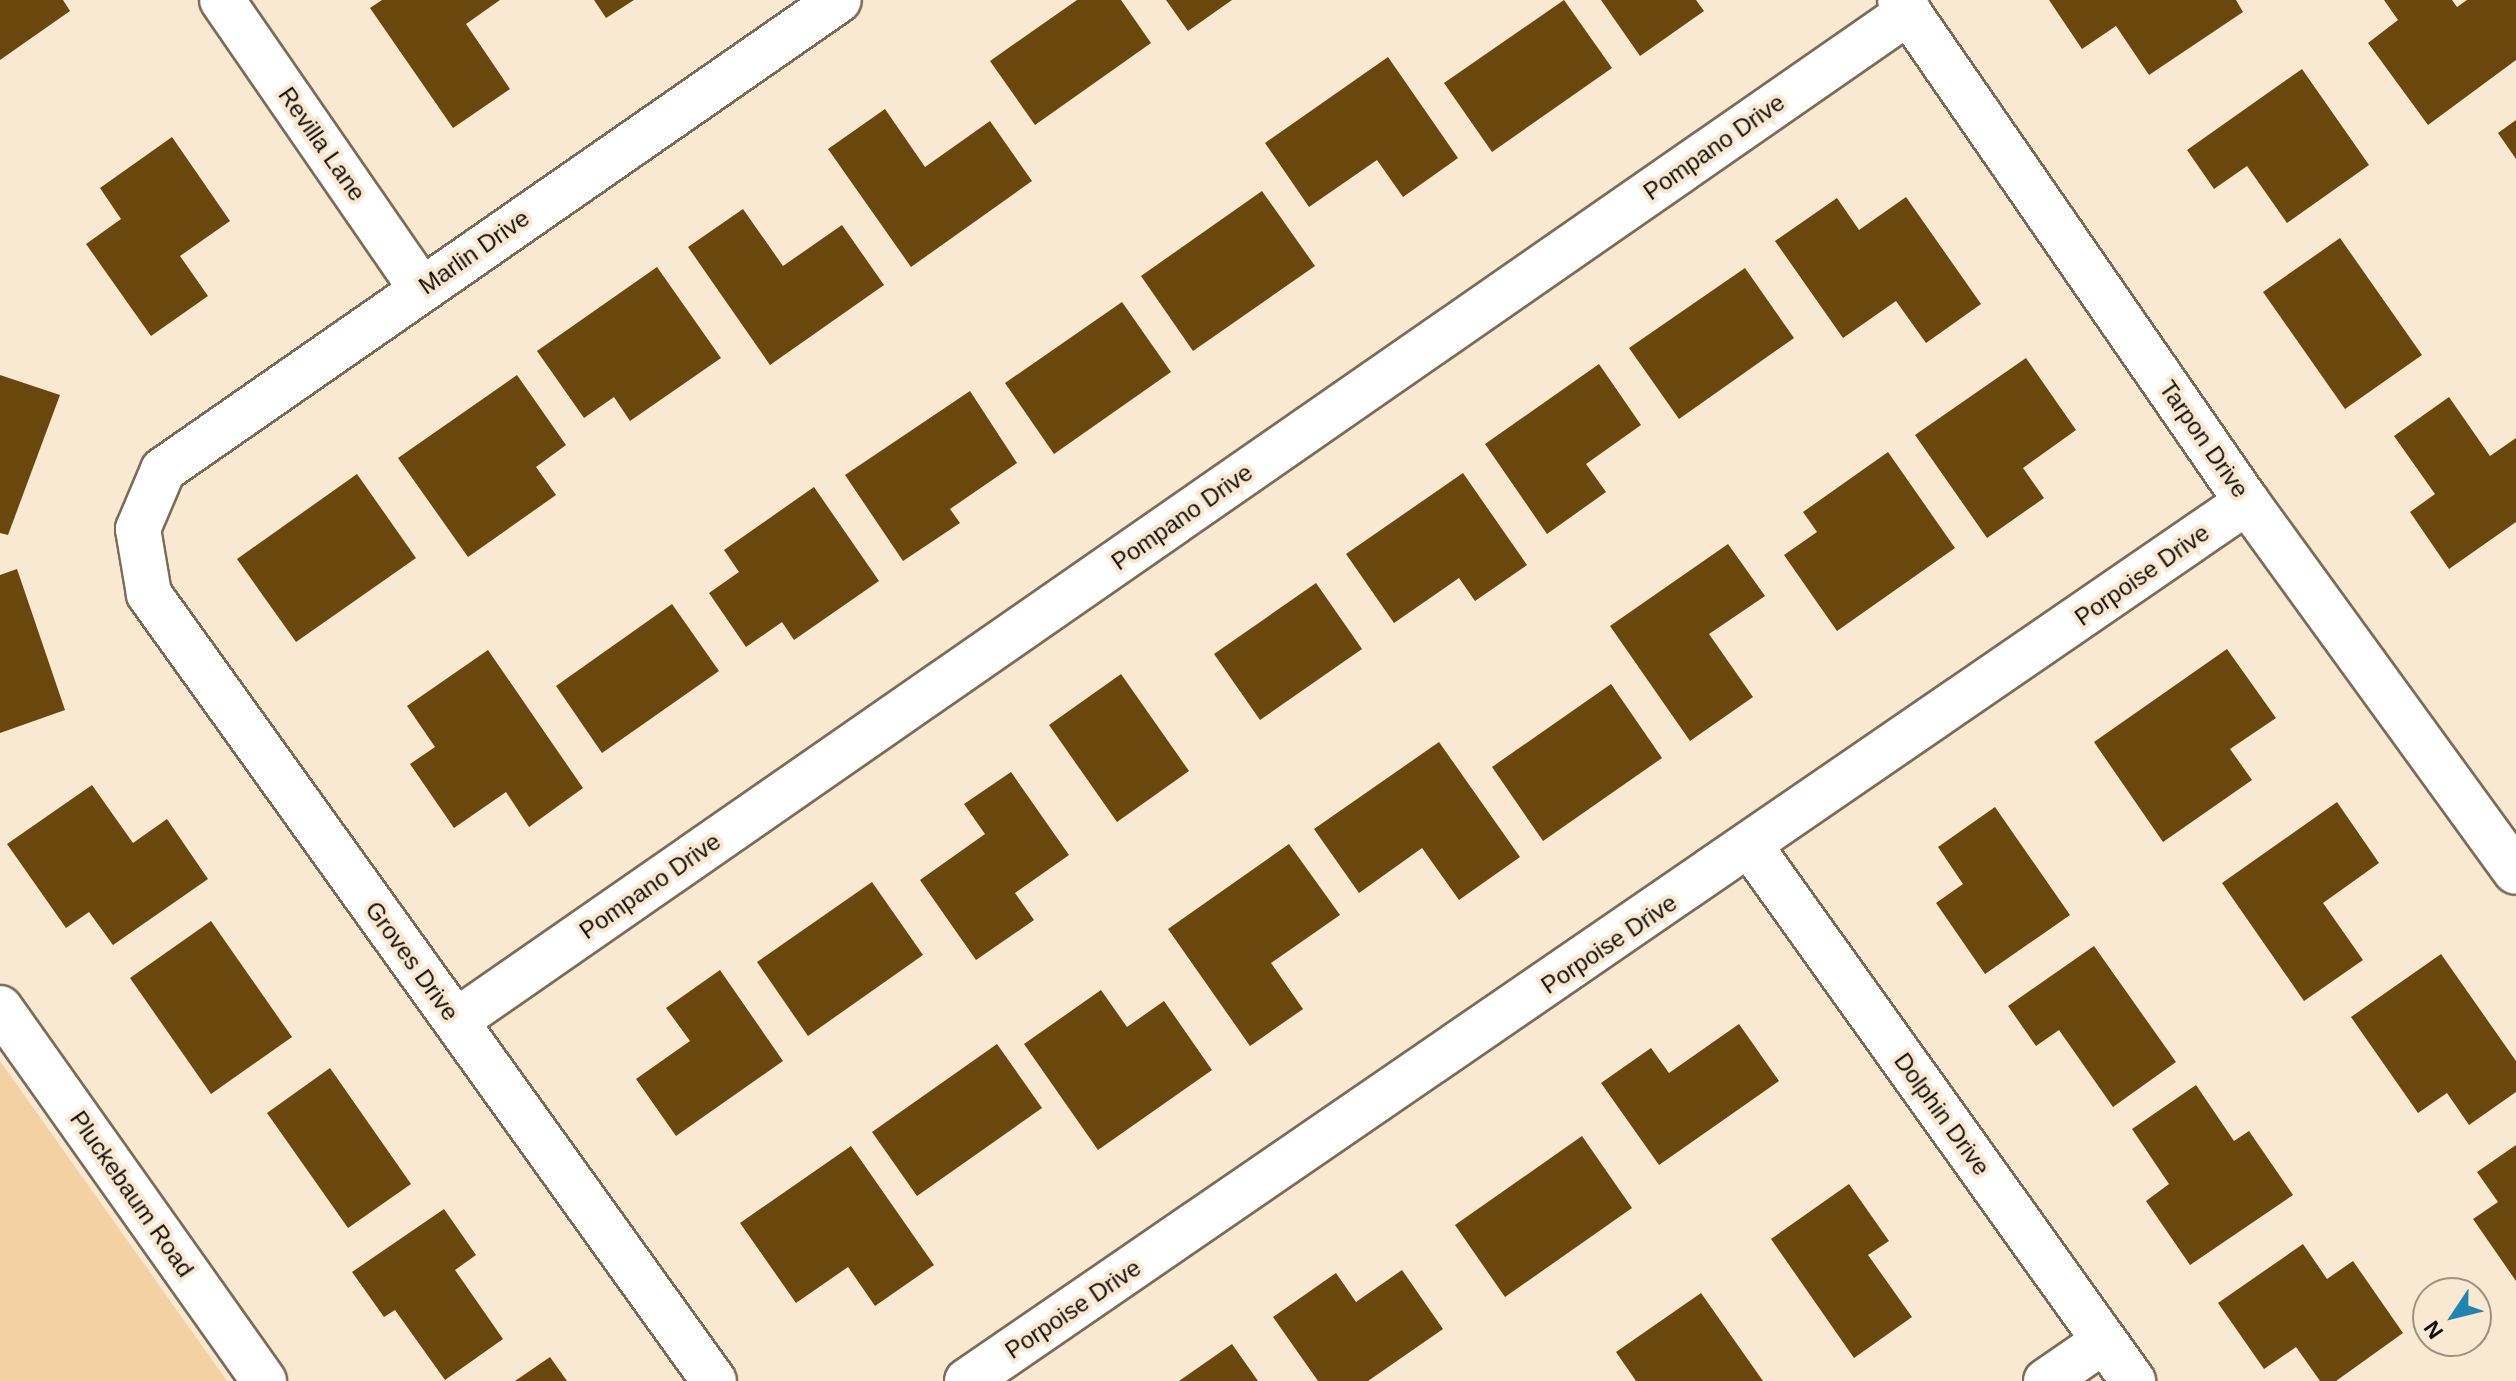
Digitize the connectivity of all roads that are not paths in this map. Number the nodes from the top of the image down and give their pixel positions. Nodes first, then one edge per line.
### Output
1 (222, 0) edge
2 (839, 0) edge
3 (1904, 6) edge
4 (421, 288) junction
5 (2247, 502) junction
6 (138, 529) joint
7 (1751, 847) junction
8 (2516, 872) edge
9 (0, 1008) edge
10 (456, 1021) junction
11 (2104, 1341) junction
12 (264, 1381) edge
13 (714, 1381) edge
14 (967, 1381) edge
15 (2046, 1381) edge
16 (2133, 1381) edge

1 - 4 street, Revilla Lane
2 - 4 street, Marlin Drive
3 - 5 street, Tarpon Drive
3 - 10 street, Pompano Drive
4 - 6 street, Marlin Drive
5 - 7 street, Porpoise Drive
5 - 8 street, Tarpon Drive
6 - 10 street, Groves Drive
7 - 11 street, Dolphin Drive
7 - 14 street, Porpoise Drive
9 - 12 street, Pluckebaum Road
10 - 13 street, Groves Drive
11 - 15 street
11 - 16 street, Dolphin Drive

